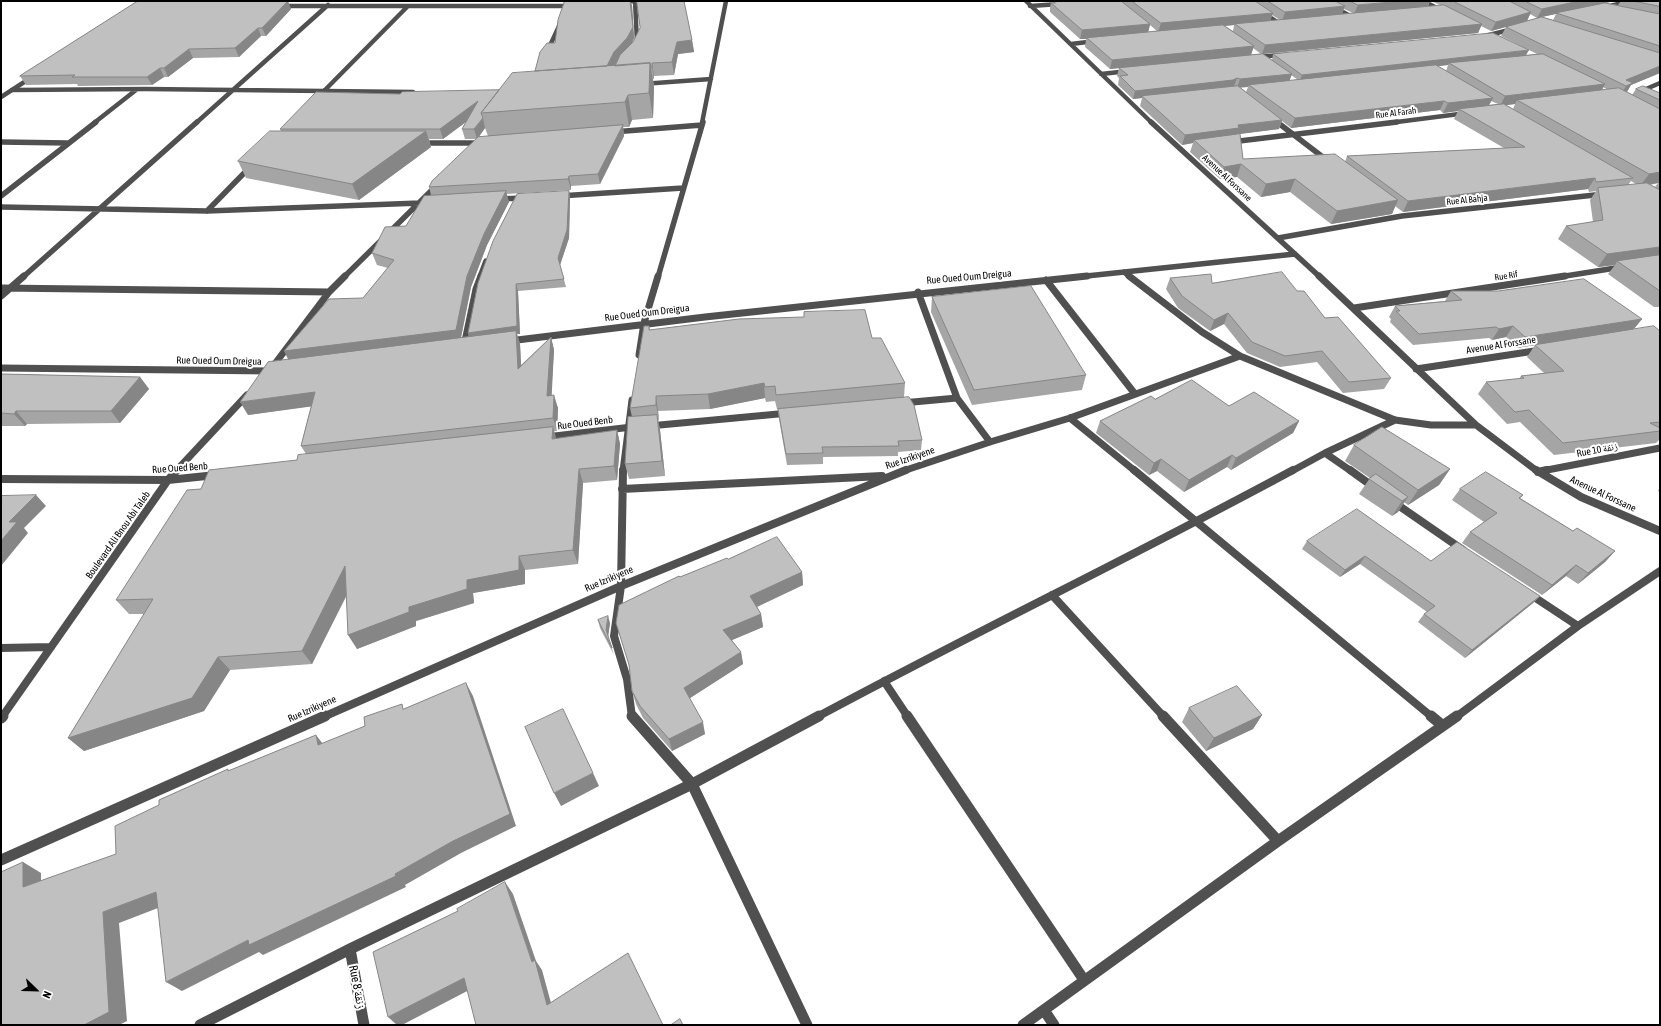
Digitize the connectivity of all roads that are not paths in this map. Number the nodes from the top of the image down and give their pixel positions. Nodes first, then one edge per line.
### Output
1 (331, 1) edge
2 (533, 1) edge
3 (635, 1) edge
4 (726, 1) edge
5 (1026, 1) edge
6 (1245, 1) edge
7 (1323, 1) edge
8 (1423, 1) edge
9 (1630, 1) edge
10 (613, 3) edge
11 (1069, 3) edge
12 (579, 5) edge
13 (272, 6) edge
14 (327, 6) junction
15 (534, 6) junction
16 (1030, 6) junction
17 (407, 7) junction
18 (1440, 10) junction
19 (1433, 11) edge
20 (1616, 11) edge
21 (1447, 13) edge
22 (1359, 17) edge
23 (1344, 18) edge
24 (1352, 18) junction
25 (561, 20) edge
26 (1280, 24) junction
27 (1288, 24) edge
28 (1273, 25) edge
29 (1522, 27) edge
30 (1485, 32) edge
31 (1491, 36) junction
32 (1476, 37) edge
33 (1498, 39) edge
34 (1102, 41) edge
35 (1071, 44) junction
36 (635, 45) edge
37 (545, 54) edge
38 (1290, 54) edge
39 (1253, 55) edge
40 (1260, 57) junction
41 (1265, 61) edge
42 (1132, 70) edge
43 (1101, 74) junction
44 (35, 75) edge
45 (711, 79) junction
46 (1660, 82) edge
47 (639, 84) edge
48 (12, 90) junction
49 (136, 90) junction
50 (230, 91) junction
51 (324, 92) junction
52 (417, 92) edge
53 (1633, 94) edge
54 (1, 97) edge
55 (319, 97) edge
56 (1139, 102) edge
57 (1131, 103) junction
58 (1476, 112) edge
59 (1269, 116) edge
60 (702, 125) junction
61 (607, 133) edge
62 (1292, 134) junction
63 (484, 137) edge
64 (1, 142) edge
65 (66, 143) junction
66 (412, 143) edge
67 (487, 143) edge
68 (1222, 144) edge
69 (477, 145) junction
70 (1190, 148) dead end
71 (1182, 149) junction
72 (255, 162) edge
73 (1335, 166) edge
74 (443, 180) edge
75 (683, 188) junction
76 (1608, 194) edge
77 (1, 196) edge
78 (553, 196) edge
79 (530, 198) edge
80 (493, 200) edge
81 (422, 203) junction
82 (1, 207) edge
83 (100, 210) junction
84 (208, 211) junction
85 (1396, 212) edge
86 (1402, 216) junction
87 (1278, 238) junction
88 (488, 254) edge
89 (1295, 254) junction
90 (1629, 266) edge
91 (1124, 272) junction
92 (1046, 280) junction
93 (1, 288) edge
94 (10, 288) junction
95 (329, 292) junction
96 (918, 292) junction
97 (1, 296) edge
98 (1354, 308) junction
99 (644, 323) junction
100 (503, 342) edge
101 (472, 346) edge
102 (464, 347) junction
103 (456, 348) edge
104 (1550, 348) edge
105 (1240, 356) junction
106 (638, 362) edge
107 (1, 368) edge
108 (1416, 369) junction
109 (253, 388) edge
110 (633, 393) edge
111 (1135, 394) junction
112 (957, 398) junction
113 (894, 404) edge
114 (800, 412) edge
115 (1070, 418) junction
116 (1396, 420) junction
117 (1476, 425) junction
118 (627, 428) junction
119 (540, 438) edge
120 (990, 442) junction
121 (1660, 448) edge
122 (1325, 453) junction
123 (1538, 472) junction
124 (224, 474) edge
125 (890, 476) junction
126 (1, 479) edge
127 (168, 480) junction
128 (622, 489) junction
129 (1198, 522) junction
130 (1660, 531) edge
131 (1469, 554) edge
132 (1660, 571) edge
133 (621, 586) junction
134 (1520, 588) edge
135 (1052, 595) junction
136 (1578, 626) junction
137 (51, 647) junction
138 (1, 648) edge
139 (884, 682) junction
140 (1, 718) edge
141 (1443, 726) junction
142 (692, 784) junction
143 (1278, 841) junction
144 (1, 860) edge
145 (350, 949) junction
146 (1084, 980) junction
147 (1044, 1010) junction
148 (200, 1025) edge
149 (364, 1025) edge
150 (807, 1025) edge
151 (1023, 1025) edge
152 (1054, 1025) edge

1 - 14 street
2 - 15 street
3 - 10 street
3 - 36 street
4 - 45 street
5 - 16 street, Avenue Al Forssane
6 - 26 street
7 - 24 street
8 - 18 street
9 - 20 street
11 - 16 street
12 - 15 street
13 - 14 street
14 - 17 street
14 - 50 street
15 - 17 street
16 - 35 street, Avenue Al Forssane
17 - 51 street
18 - 19 street
18 - 21 street
22 - 24 street
23 - 24 street
25 - 37 street
26 - 27 street
26 - 28 street
29 - 31 street
30 - 31 street
31 - 32 street
31 - 33 street
34 - 35 street
35 - 43 street, Avenue Al Forssane
38 - 40 street
39 - 40 street
40 - 41 street
42 - 43 street
43 - 57 street, Avenue Al Forssane
44 - 48 street
45 - 47 street
45 - 60 street
46 - 53 street
48 - 49 street
48 - 54 street
49 - 50 street
49 - 65 street
50 - 51 street
50 - 83 street
51 - 52 street
51 - 55 street
56 - 57 street
57 - 71 street, Avenue Al Forssane
58 - 62 street, Rue Al Farah
59 - 62 street
60 - 61 street
60 - 75 street
62 - 68 street, Rue Al Farah
62 - 73 street
63 - 69 street
64 - 65 street
65 - 77 street
66 - 69 street
67 - 69 street
70 - 71 street
71 - 87 street, Avenue Al Forssane
72 - 84 street
74 - 81 street
75 - 78 street
75 - 99 street
76 - 86 street, Rue Al Bahja
79 - 80 street
81 - 84 street
81 - 95 street
82 - 83 street
83 - 84 street
83 - 94 street
85 - 86 street
86 - 87 street, Rue Al Bahja
87 - 89 street, Avenue Al Forssane
88 - 102 street
89 - 91 street, Rue Oued Oum Dreigua
89 - 98 street, Avenue Al Forssane
90 - 98 street, Rue Rif
91 - 92 street, Rue Oued Oum Dreigua
91 - 105 street
92 - 96 street, Rue Oued Oum Dreigua
92 - 111 street
93 - 94 street
94 - 95 street
94 - 97 street
95 - 107 street, Rue Oued Oum Dreigua
96 - 99 street, Rue Oued Oum Dreigua
96 - 112 street
98 - 108 street, Avenue Al Forssane
99 - 100 street, Rue Oued Oum Dreigua
99 - 106 street
101 - 102 street
102 - 103 street
104 - 108 street, Avenue Al Forssane
105 - 111 street, Rue Izrikiyene
105 - 116 street
108 - 117 street, Avenue Al Forssane
109 - 127 street, Boulevard Ali Bnou Abi Taleb
110 - 118 street
111 - 115 street, Rue Izrikiyene
112 - 113 street
112 - 120 street
114 - 118 street, Rue Oued Benb
115 - 120 street, Rue Izrikiyene
115 - 129 street
116 - 117 street
116 - 122 street
117 - 123 street, Anenue Al Forssane
118 - 119 street, Rue Oued Benb
118 - 128 street
120 - 125 street, Rue Izrikiyene
121 - 123 street, Rue 10 زنقة
122 - 129 street
122 - 131 street
123 - 130 street, Anenue Al Forssane
124 - 127 street, Rue Oued Benb
125 - 128 street
125 - 133 street, Rue Izrikiyene
126 - 127 street, Rue Oued Benb
127 - 137 street, Boulevard Ali Bnou Abi Taleb
128 - 133 street
129 - 135 street
129 - 141 street
132 - 136 street
133 - 142 street
133 - 144 street, Rue Izrikiyene
134 - 136 street
135 - 139 street
135 - 143 street
136 - 141 street
137 - 138 street
137 - 140 street, Boulevard Ali Bnou Abi Taleb
139 - 142 street
139 - 146 street
141 - 143 street
142 - 145 street
142 - 150 street
143 - 146 street
145 - 148 street
145 - 149 street, Rue 8 زنقة
146 - 147 street
147 - 151 street
147 - 152 street

